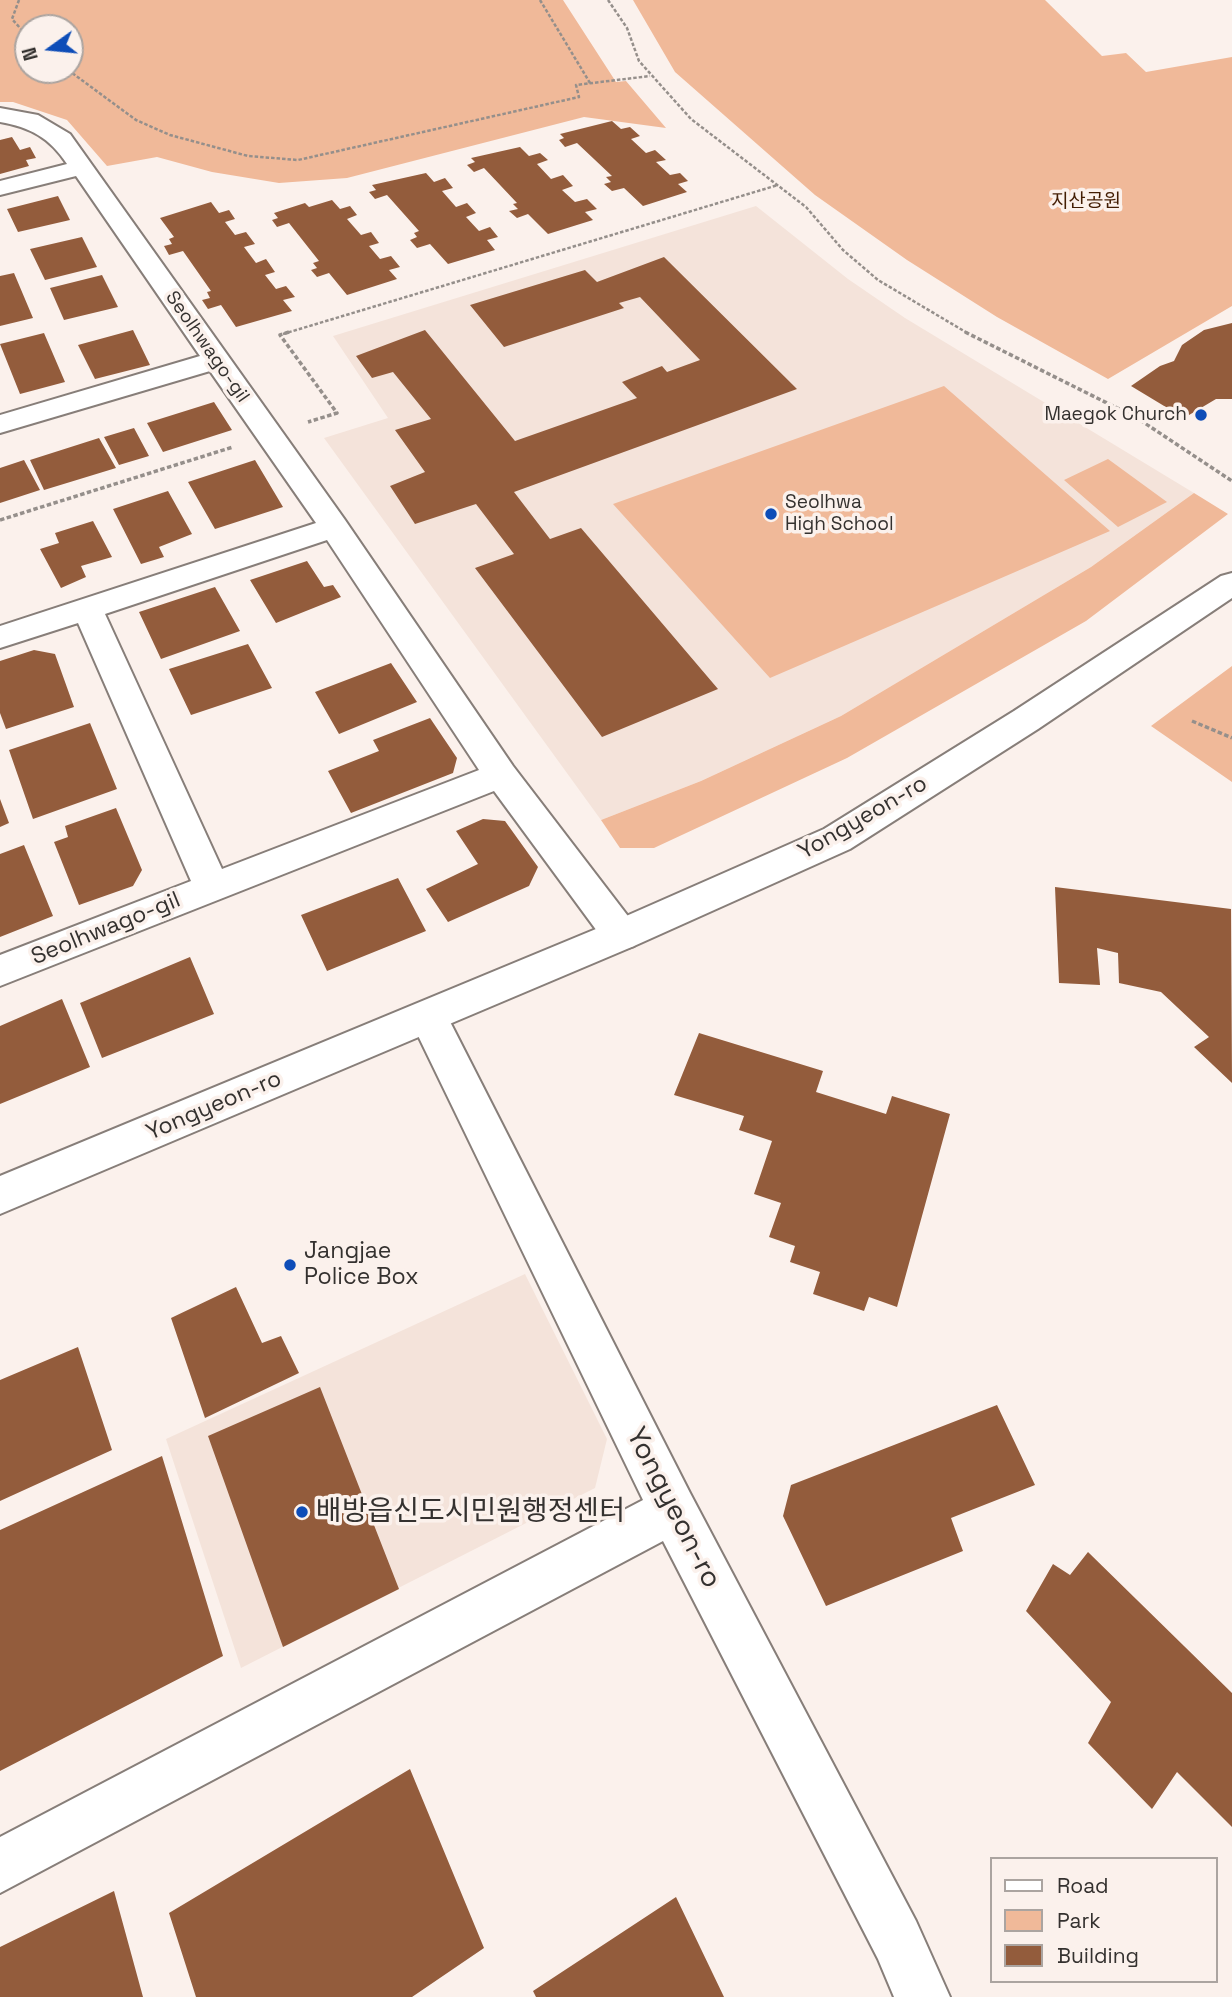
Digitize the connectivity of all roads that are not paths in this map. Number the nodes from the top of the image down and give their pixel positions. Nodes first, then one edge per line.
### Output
1 (0, 115) edge
2 (79, 168) junction
3 (0, 188) edge
4 (217, 360) junction
5 (1, 420) edge
6 (334, 527) junction
7 (1232, 583) edge
8 (87, 608) junction
9 (0, 637) edge
10 (501, 775) junction
11 (211, 886) junction
12 (621, 935) junction
13 (0, 971) edge
14 (428, 1017) junction
15 (0, 1195) edge
16 (673, 1510) junction
17 (0, 1866) edge
18 (922, 1997) edge

1 - 2 street, Seolhwago-gil
2 - 3 street
2 - 4 street, Seolhwago-gil
4 - 5 street
4 - 6 street, Seolhwago-gil
6 - 8 street
6 - 10 street, Seolhwago-gil
7 - 12 street, Yongyeon-ro
8 - 9 street
8 - 11 street, Seolhwago-gil
10 - 11 street, Seolhwago-gil
10 - 12 street, Seolhwago-gil
11 - 13 street, Seolhwago-gil
12 - 14 street, Yongyeon-ro
14 - 15 street, Yongyeon-ro
14 - 16 street, Yongyeon-ro
16 - 17 street
16 - 18 street, Yongyeon-ro

